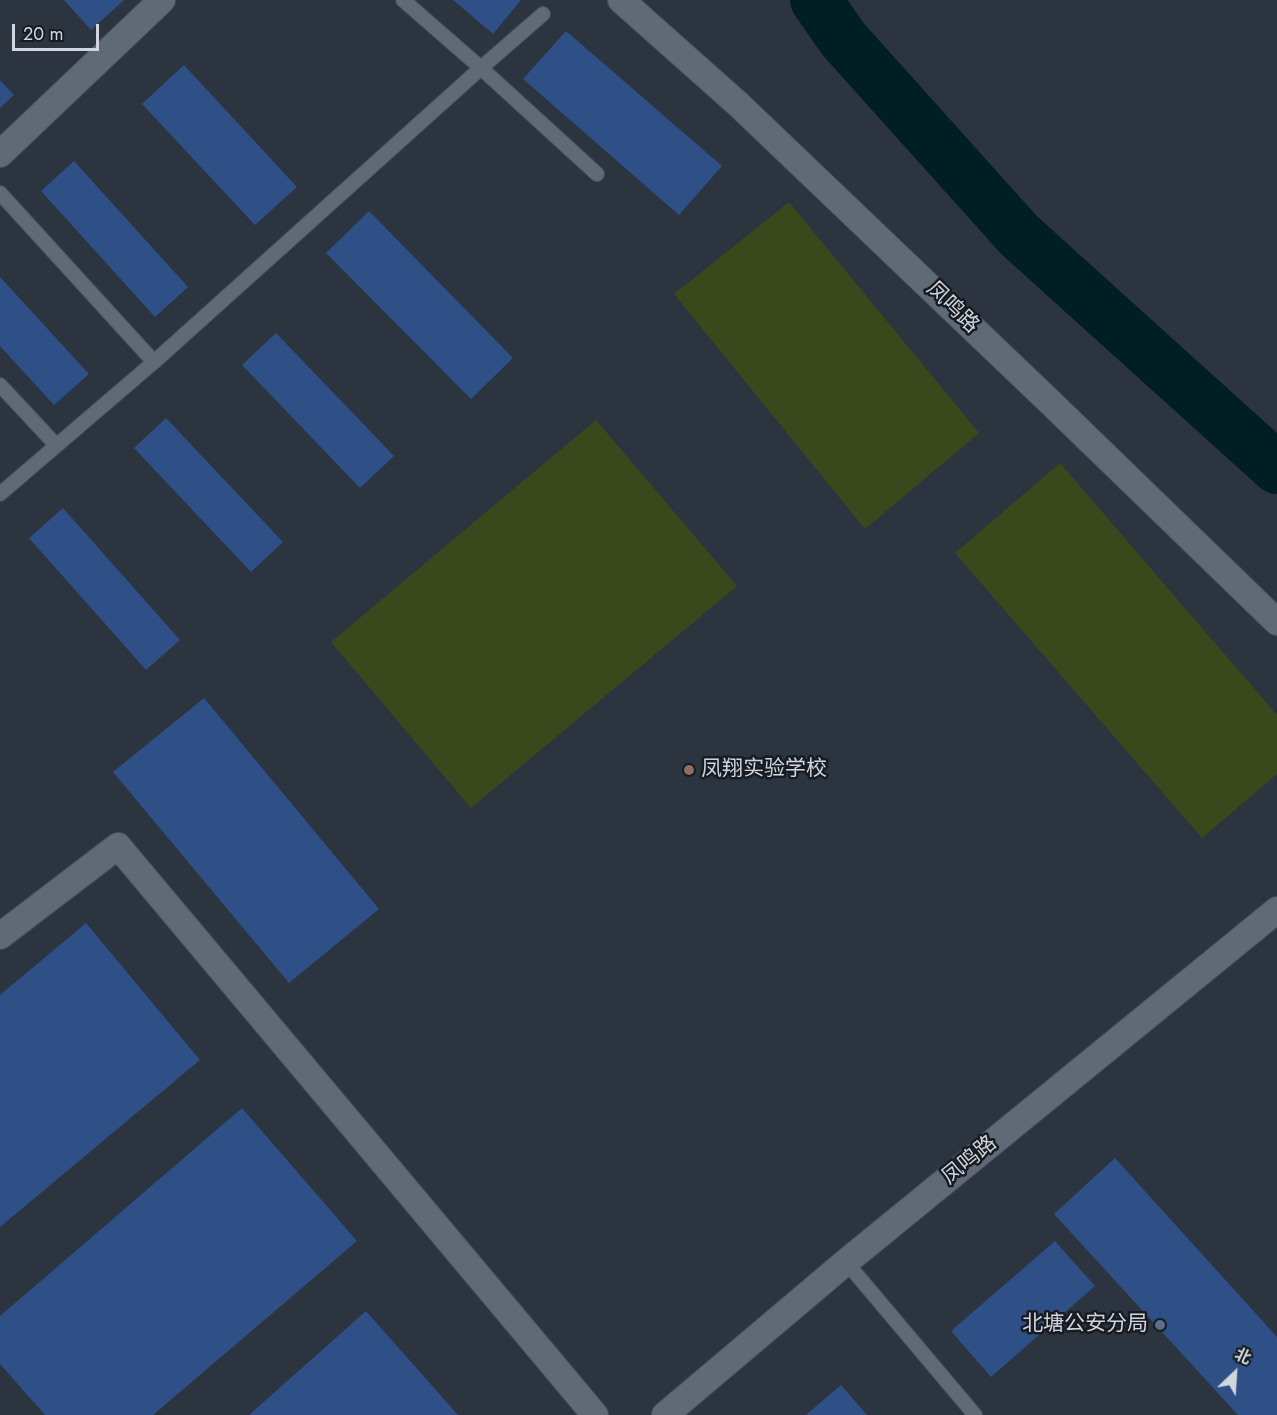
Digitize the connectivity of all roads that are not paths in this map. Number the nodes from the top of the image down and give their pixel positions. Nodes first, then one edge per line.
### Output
1 (162, 0) edge
2 (403, 0) edge
3 (621, 0) edge
4 (543, 14) dead end
5 (481, 68) junction
6 (0, 154) edge
7 (597, 174) dead end
8 (0, 193) edge
9 (153, 362) junction
10 (0, 385) edge
11 (56, 445) junction
12 (0, 494) edge
13 (1277, 622) edge
14 (1277, 910) edge
15 (0, 936) edge
16 (846, 1262) junction
17 (595, 1415) edge
18 (665, 1415) edge
19 (975, 1415) edge

1 - 6 street
2 - 5 lane
3 - 13 street, 凤鸣路
4 - 5 lane
5 - 7 lane
5 - 9 lane
8 - 9 lane
9 - 11 lane
10 - 11 lane
11 - 12 lane
14 - 16 street, 凤鸣路
15 - 17 street
16 - 18 street, 凤鸣路
16 - 19 lane

